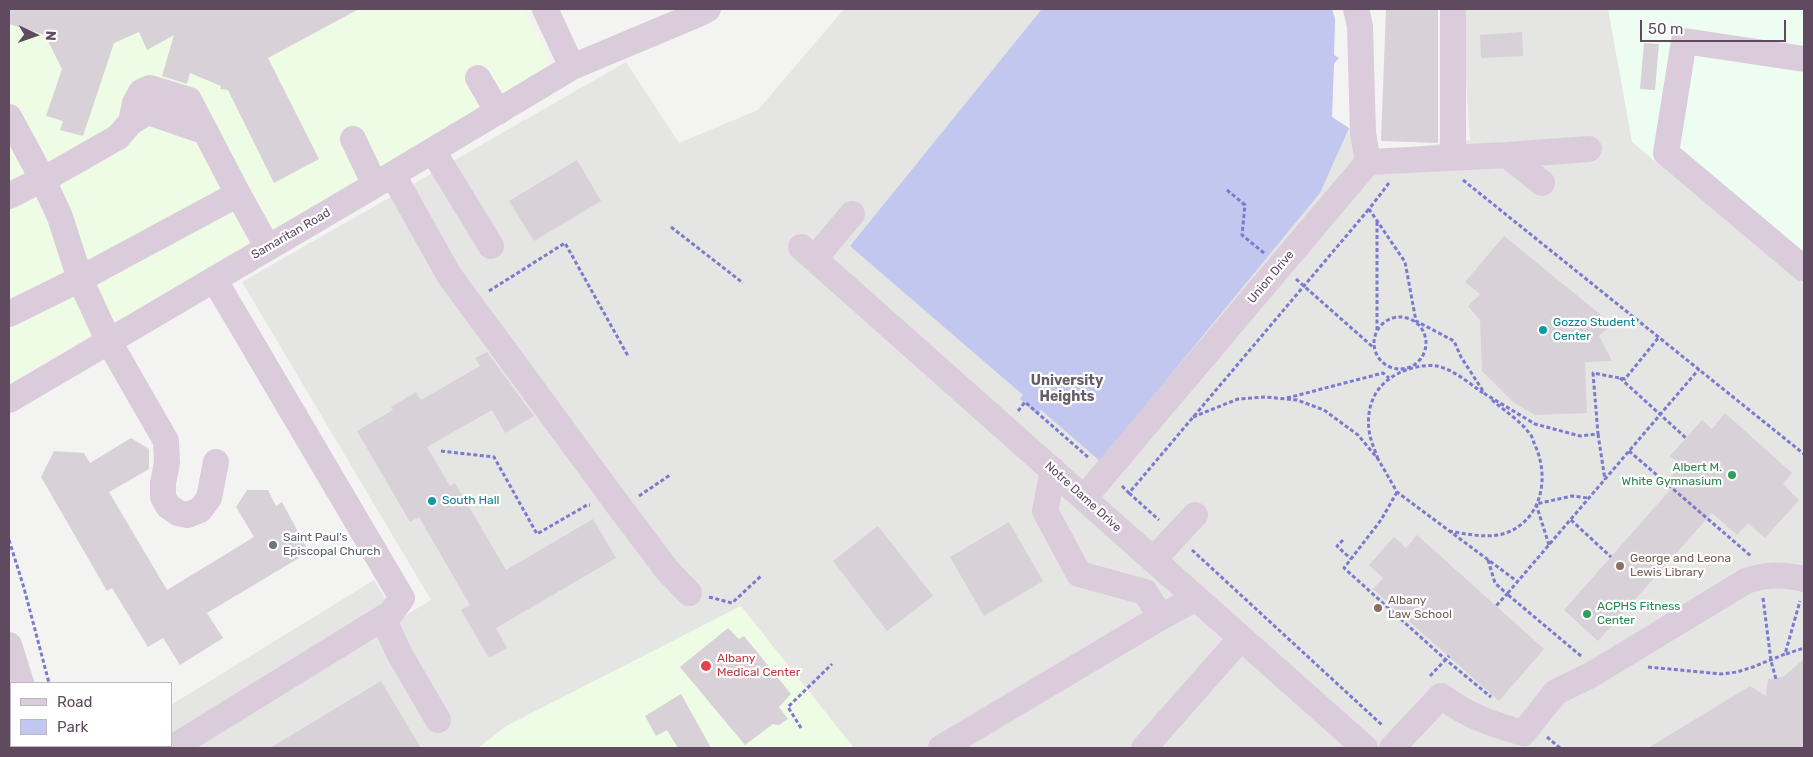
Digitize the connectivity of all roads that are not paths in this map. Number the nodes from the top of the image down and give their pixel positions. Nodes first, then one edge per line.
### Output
1 (545, 9) edge
2 (708, 9) edge
3 (1356, 9) edge
4 (1453, 9) edge
5 (1804, 59) edge
6 (572, 67) junction
7 (478, 78) dead end
8 (498, 112) junction
9 (9, 117) edge
10 (352, 138) dead end
11 (1589, 150) dead end
12 (433, 151) junction
13 (1507, 155) junction
14 (1368, 162) junction
15 (1457, 168) junction
16 (42, 178) junction
17 (384, 180) junction
18 (1542, 183) dead end
19 (238, 194) junction
20 (9, 196) edge
21 (852, 214) dead end
22 (490, 246) dead end
23 (268, 248) junction
24 (1804, 269) edge
25 (214, 278) junction
26 (80, 279) junction
27 (9, 314) edge
28 (108, 340) junction
29 (9, 400) edge
30 (216, 462) dead end
31 (1053, 470) junction
32 (1084, 498) junction
33 (1195, 515) dead end
34 (1154, 560) junction
35 (1803, 586) edge
36 (689, 592) road end
37 (1196, 598) junction
38 (1160, 617) junction
39 (382, 618) junction
40 (1241, 638) junction
41 (9, 645) edge
42 (21, 682) edge
43 (438, 720) dead end
44 (1396, 744) edge
45 (172, 748) edge
46 (941, 748) edge
47 (1144, 748) edge
48 (1365, 748) edge

1 - 6 street
2 - 6 street, Samaritan Road
3 - 14 street
4 - 15 street
5 - 24 street
6 - 8 street, Samaritan Road
7 - 8 street
8 - 12 street, Samaritan Road
9 - 16 street
10 - 17 street
11 - 13 street
12 - 17 street, Samaritan Road
12 - 22 street
13 - 15 street
13 - 18 street
14 - 15 street
14 - 32 street, Union Drive
16 - 19 street
16 - 20 street
16 - 26 street
17 - 23 street, Samaritan Road
17 - 36 street
19 - 23 street
19 - 26 street
21 - 31 street, Notre Dame Drive
23 - 25 street, Samaritan Road
25 - 28 street, Samaritan Road
25 - 39 street
26 - 27 street
26 - 28 street
28 - 29 street, Samaritan Road
28 - 30 street
31 - 32 street, Notre Dame Drive
31 - 38 street
32 - 34 street, Notre Dame Drive
33 - 34 street
34 - 37 street, Notre Dame Drive
35 - 44 street
37 - 38 street
37 - 40 street, Notre Dame Drive
38 - 46 street
39 - 43 street
39 - 45 street
40 - 47 street
40 - 48 street, Notre Dame Drive
41 - 42 street

